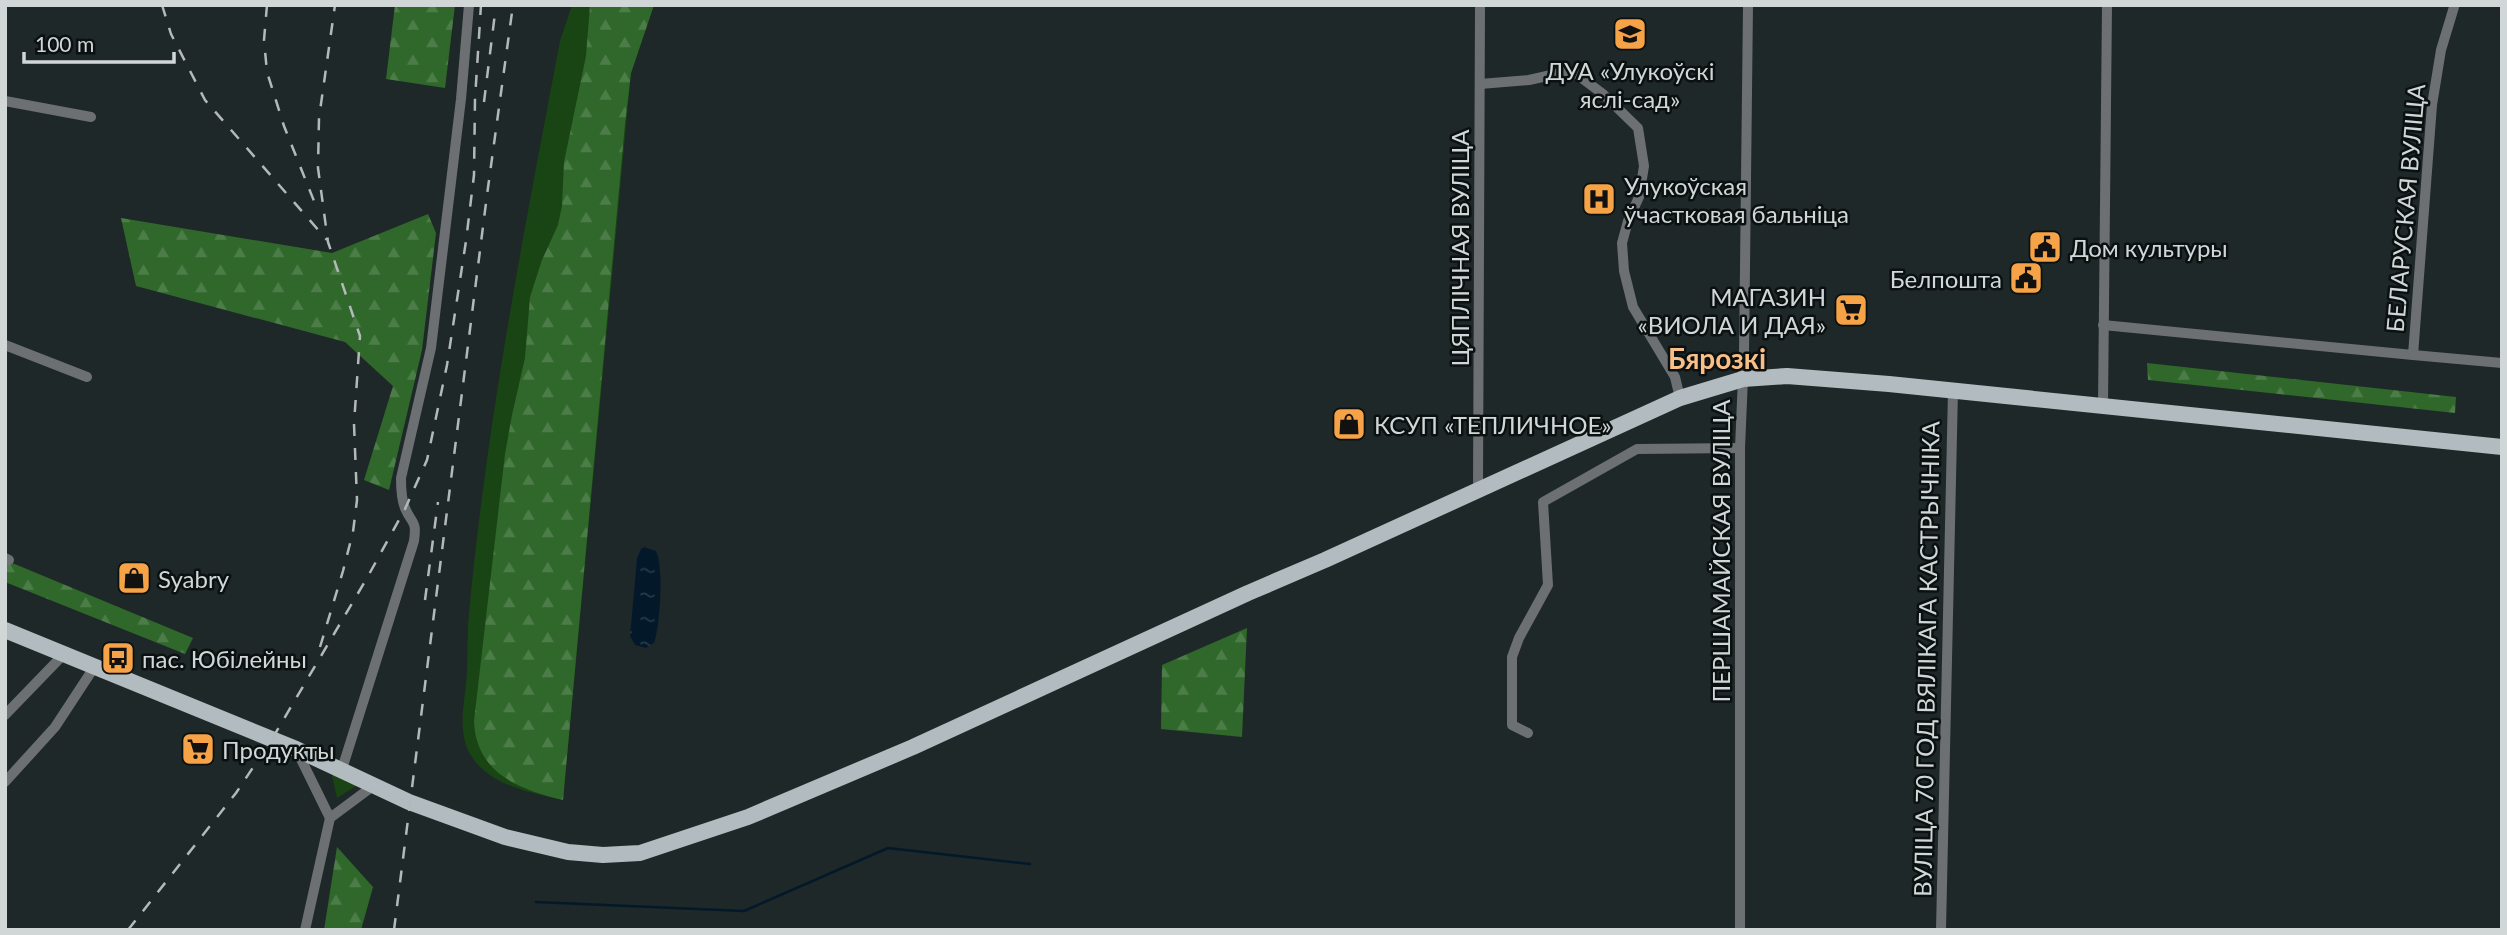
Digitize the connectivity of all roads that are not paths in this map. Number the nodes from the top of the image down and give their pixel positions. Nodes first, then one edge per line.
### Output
1 (470, 5) edge
2 (1480, 5) edge
3 (1748, 5) edge
4 (2107, 5) edge
5 (2454, 8) dead end
6 (1480, 84) junction
7 (5, 101) edge
8 (91, 117) dead end
9 (2103, 325) junction
10 (5, 345) edge
11 (2413, 355) junction
12 (2502, 363) edge
13 (87, 377) dead end
14 (1743, 379) junction
15 (1953, 390) junction
16 (1680, 398) junction
17 (2103, 405) junction
18 (2502, 447) edge
19 (1740, 448) junction
20 (1478, 491) junction
21 (5, 630) edge
22 (64, 654) junction
23 (95, 666) junction
24 (5, 715) edge
25 (1528, 733) dead end
26 (296, 749) junction
27 (342, 769) junction
28 (5, 782) edge
29 (373, 786) junction
30 (330, 818) junction
31 (304, 930) edge
32 (1740, 930) edge
33 (1941, 930) edge

1 - 27 street
2 - 6 street, ЦЯПЛІЧНАЯ ВУЛІЦА
3 - 14 street, ПЕРШАМАЙСКАЯ ВУЛІЦА
4 - 9 street
5 - 11 street, БЕЛАРУСКАЯ ВУЛІЦА
6 - 16 street
6 - 20 street, ЦЯПЛІЧНАЯ ВУЛІЦА
7 - 8 street
9 - 11 street, БЕЛАРУСКАЯ ВУЛІЦА
9 - 17 street
10 - 13 street
11 - 12 street
14 - 15 main road
14 - 16 main road
14 - 19 street, ПЕРШАМАЙСКАЯ ВУЛІЦА
15 - 17 main road
15 - 33 street, ВУЛІЦА 70 ГОД ВЯЛІКАГА КАСТРЫЧНІКА
16 - 20 main road
17 - 18 main road
19 - 25 street
19 - 32 street, ПЕРШАМАЙСКАЯ ВУЛІЦА
20 - 29 main road
21 - 22 main road
22 - 23 main road
22 - 24 street
23 - 26 main road
23 - 28 street
26 - 27 main road
26 - 30 street
27 - 29 main road
29 - 30 street
30 - 31 street

